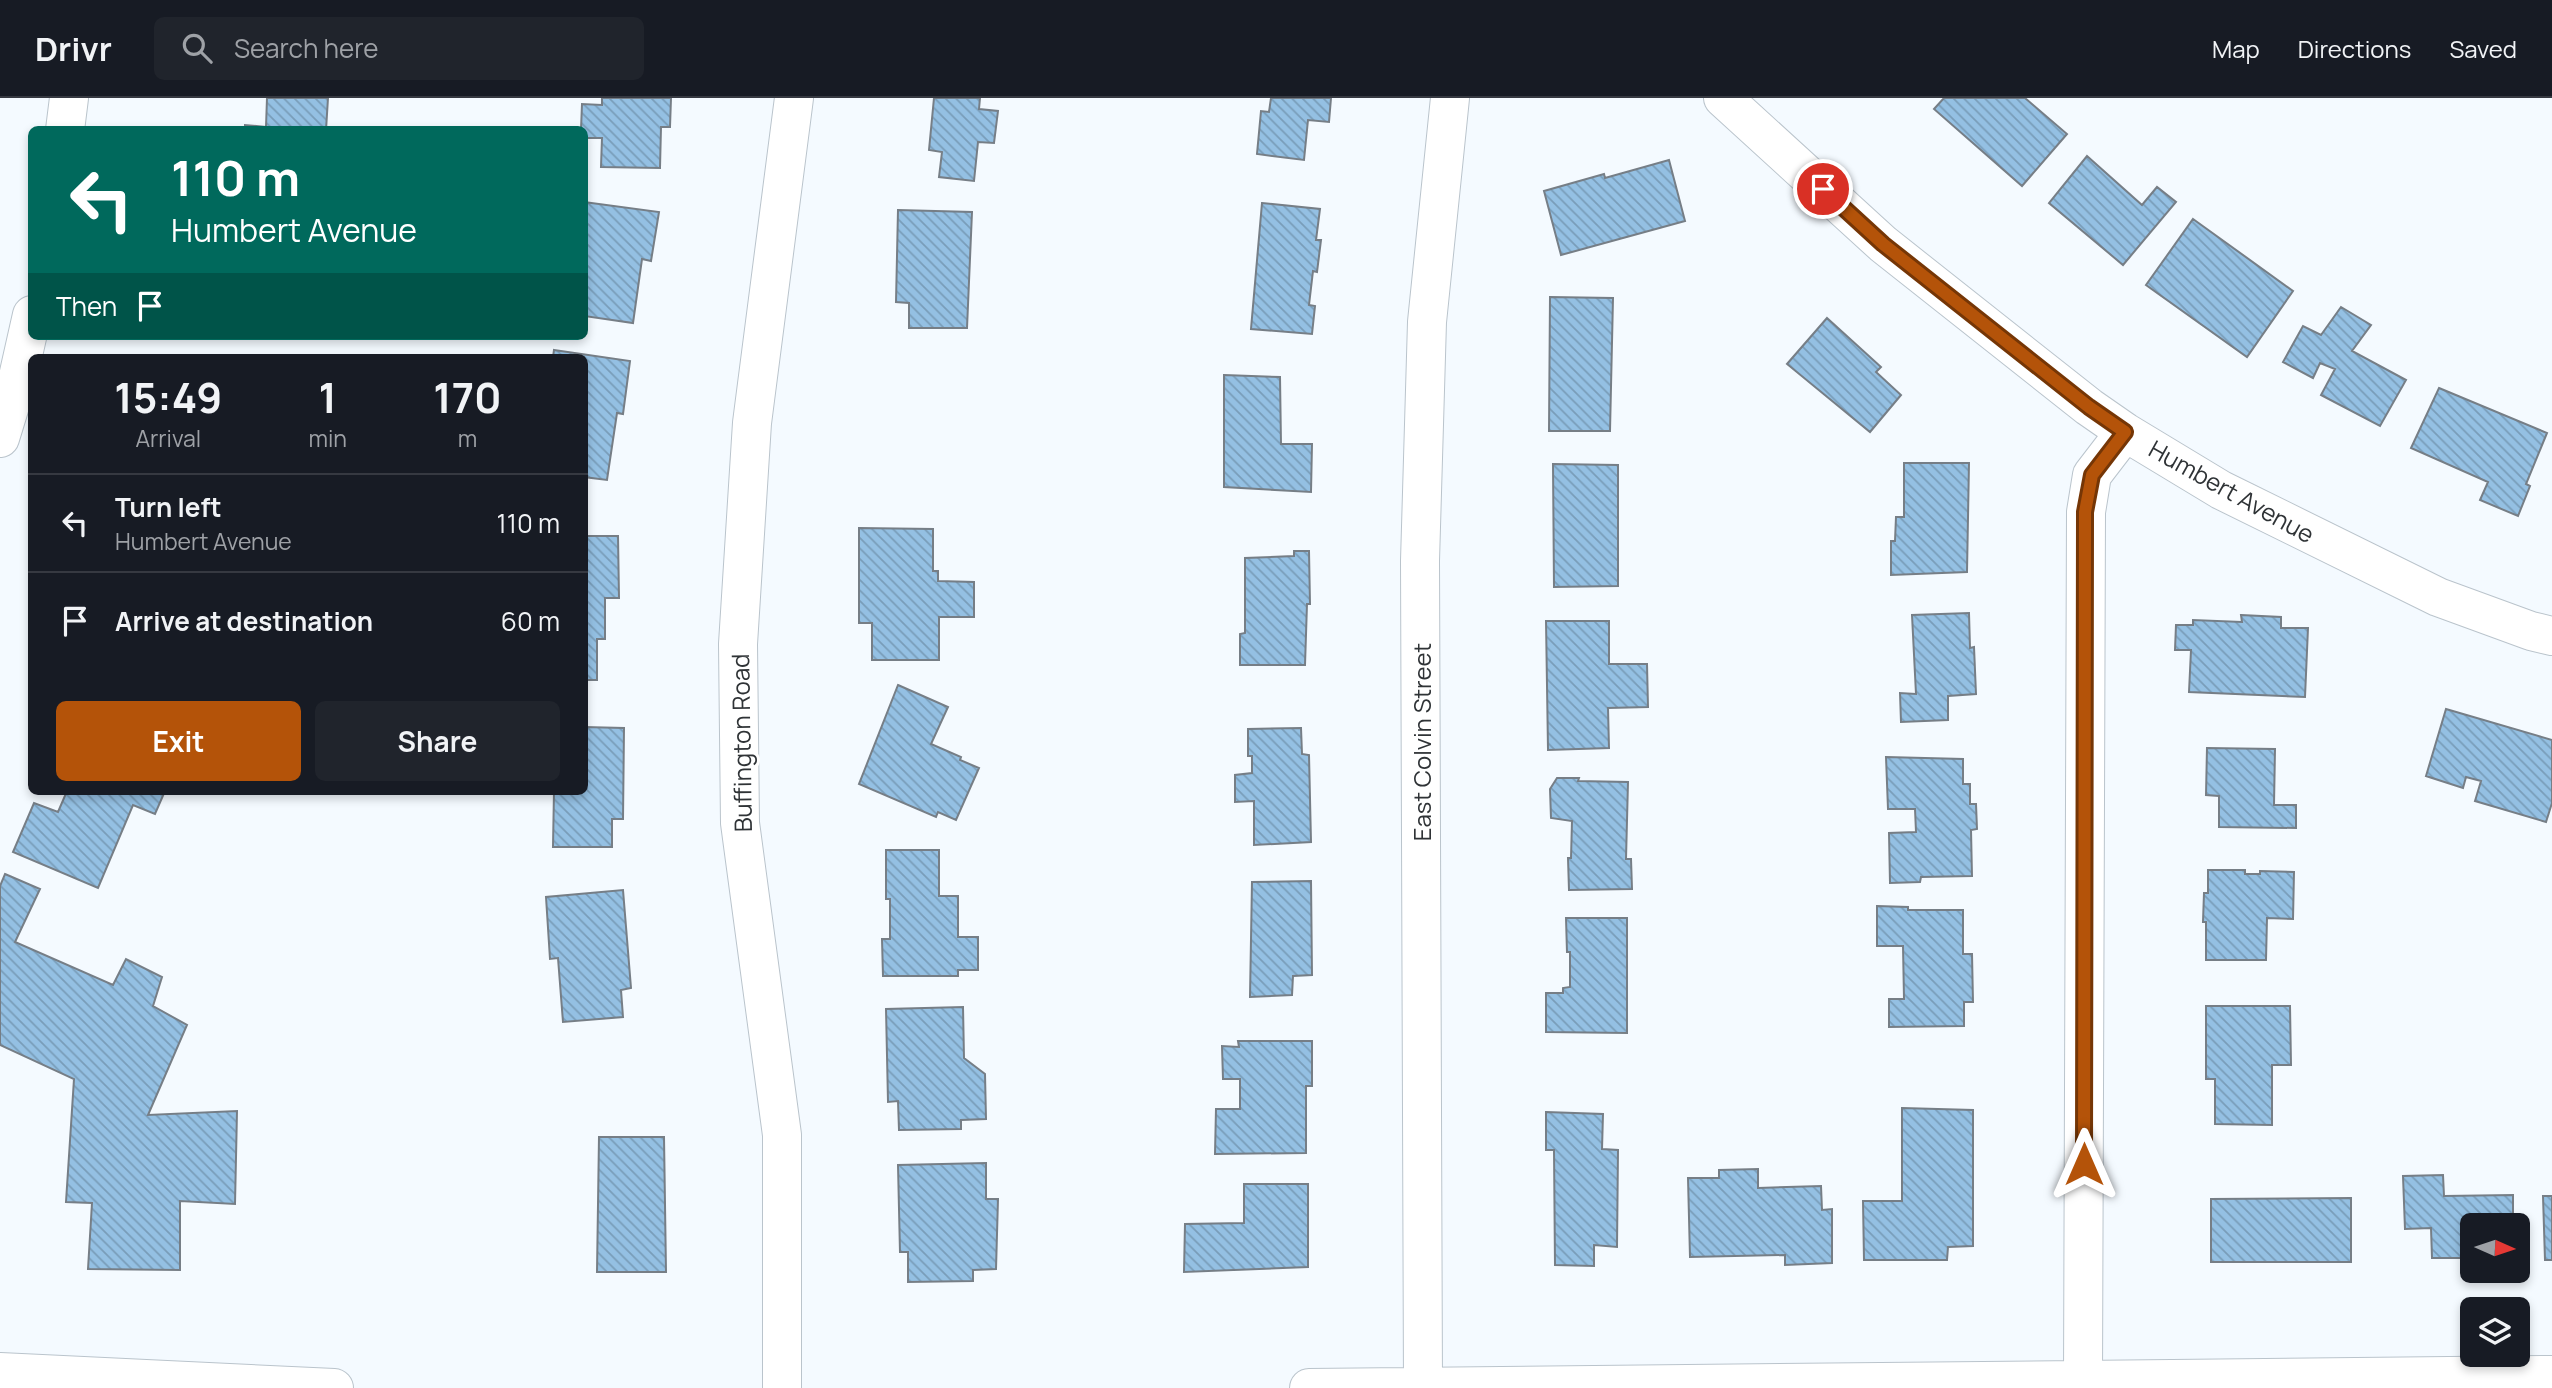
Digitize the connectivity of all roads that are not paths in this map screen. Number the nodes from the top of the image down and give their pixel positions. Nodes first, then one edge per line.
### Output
1 (69, 98) edge
2 (794, 98) edge
3 (1450, 98) edge
4 (1723, 98) edge
5 (66, 126) edge
6 (28, 333) edge
7 (2125, 432) junction
8 (0, 438) edge
9 (2552, 636) edge
10 (0, 1372) edge
11 (2552, 1375) edge
12 (2083, 1378) junction
13 (1423, 1387) edge
14 (1490, 1387) edge
15 (334, 1388) edge
16 (782, 1388) edge
17 (1309, 1388) edge

1 - 5 street
2 - 16 street, Buffington Road
3 - 13 street, East Colvin Street
4 - 7 street, Humbert Avenue
6 - 8 street
7 - 9 street, Humbert Avenue
7 - 12 street
10 - 15 street
11 - 12 street
12 - 14 street
13 - 14 street
13 - 17 street

